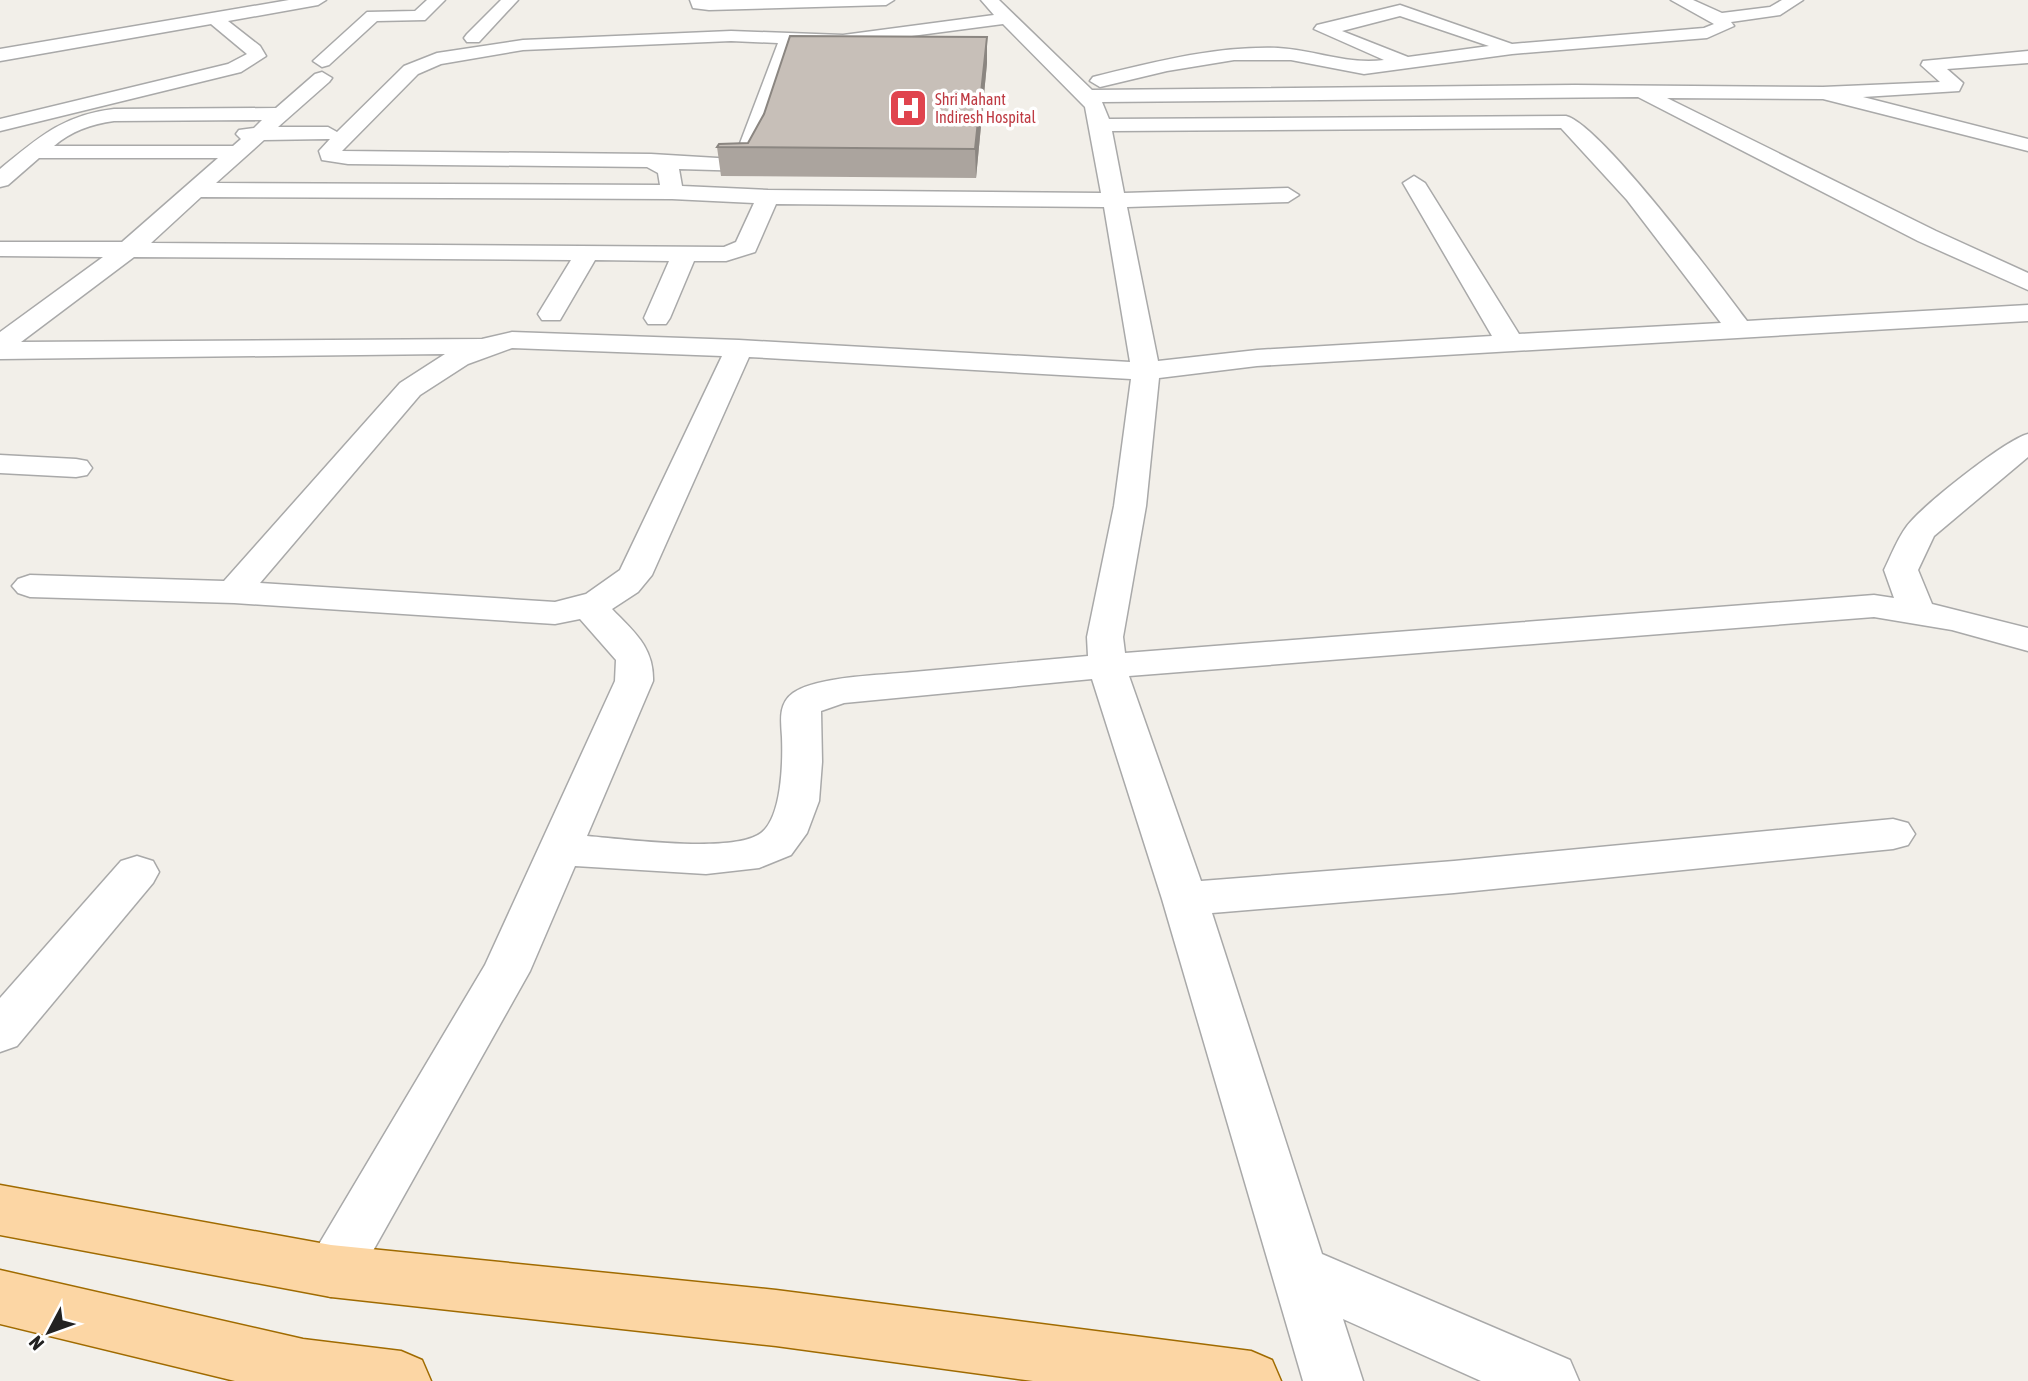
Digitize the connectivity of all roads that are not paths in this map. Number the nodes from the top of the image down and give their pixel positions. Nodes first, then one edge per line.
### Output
1 (437, 0) edge
2 (510, 0) edge
3 (698, 0) edge
4 (886, 0) edge
5 (1679, 0) edge
6 (1795, 0) edge
7 (312, 1) edge
8 (999, 10) edge
9 (214, 18) junction
10 (1719, 19) junction
11 (473, 38) dead end
12 (788, 38) junction
13 (1512, 49) junction
14 (0, 55) edge
15 (2028, 57) edge
16 (1406, 62) junction
17 (1638, 91) junction
18 (1823, 93) junction
19 (1088, 103) junction
20 (281, 114) junction
21 (0, 125) edge
22 (56, 133) junction
23 (328, 133) dead end
24 (258, 134) junction
25 (2028, 145) edge
26 (34, 152) junction
27 (237, 152) junction
28 (651, 161) junction
29 (0, 180) edge
30 (194, 182) junction
31 (1414, 183) dead end
32 (672, 192) junction
33 (596, 194) junction
34 (1288, 195) dead end
35 (768, 197) junction
36 (1116, 200) junction
37 (580, 213) dead end
38 (565, 232) dead end
39 (0, 249) edge
40 (128, 250) junction
41 (549, 252) junction
42 (588, 252) junction
43 (685, 253) junction
44 (2028, 282) edge
45 (2028, 313) edge
46 (551, 314) dead end
47 (657, 318) dead end
48 (1739, 329) junction
49 (1510, 342) junction
50 (482, 345) junction
51 (0, 348) edge
52 (738, 348) junction
53 (1146, 371) junction
54 (2028, 443) edge
55 (0, 464) edge
56 (76, 468) dead end
57 (30, 586) dead end
58 (234, 592) junction
59 (589, 607) junction
60 (1917, 610) junction
61 (2028, 640) edge
62 (1107, 666) junction
63 (1893, 834) dead end
64 (561, 849) junction
65 (137, 872) dead end
66 (1185, 899) junction
67 (0, 1032) edge
68 (0, 1210) edge
69 (1299, 1270) junction
70 (331, 1271) junction
71 (0, 1297) edge
72 (300, 1374) edge
73 (401, 1381) edge
74 (1251, 1381) edge
75 (1333, 1381) edge
76 (1549, 1381) edge

1 - 20 street
2 - 11 street
3 - 4 street
5 - 10 street
6 - 10 street
7 - 9 street
8 - 12 street
8 - 19 street
9 - 14 street
9 - 21 street
10 - 13 street
12 - 28 street
12 - 28 street
13 - 16 street
13 - 16 street
15 - 18 street
16 - 19 street
17 - 18 street
17 - 19 street
17 - 44 street
18 - 25 street
19 - 36 street
19 - 48 street
20 - 22 street
20 - 24 street
22 - 24 street
22 - 26 street
23 - 24 street
24 - 27 street
26 - 27 street
26 - 29 street
27 - 30 street
28 - 32 street
30 - 33 street
30 - 40 street
31 - 49 street
32 - 33 street
32 - 35 street
33 - 37 street
34 - 36 street
35 - 36 street
35 - 43 street
36 - 53 street
38 - 41 street
39 - 40 street
40 - 41 street
40 - 51 street
41 - 42 street
42 - 43 street
42 - 46 street
43 - 47 street
45 - 48 street
48 - 49 street
49 - 53 street
50 - 51 street
50 - 52 street
50 - 58 street
52 - 53 street
52 - 59 street
53 - 62 street
54 - 60 street
55 - 56 street
57 - 58 street
58 - 59 street
59 - 64 street
60 - 61 street
60 - 62 street
62 - 64 street
62 - 66 street
63 - 66 street
64 - 70 street
65 - 67 street
66 - 69 street
68 - 70 main road
69 - 75 street
69 - 76 street
70 - 74 main road
71 - 72 main road
72 - 73 main road

